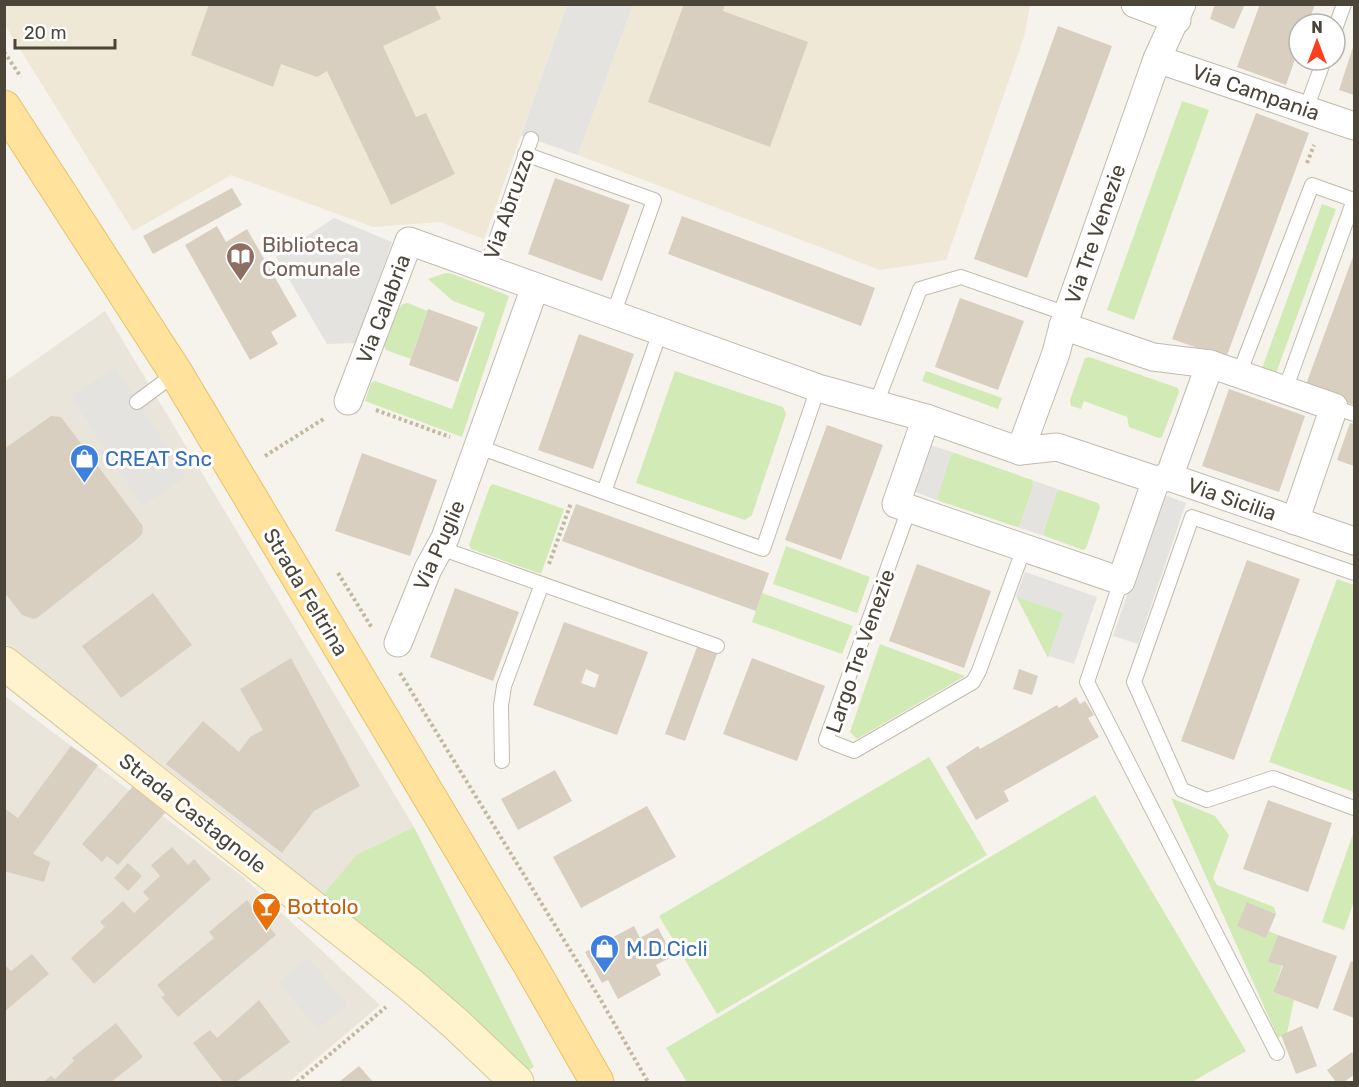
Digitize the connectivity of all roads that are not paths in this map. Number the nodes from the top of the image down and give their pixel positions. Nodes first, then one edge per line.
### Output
1 (1135, 4) edge
2 (1179, 12) edge
3 (1157, 59) junction
4 (1320, 72) edge
5 (4, 107) edge
6 (1306, 109) junction
7 (1354, 126) edge
8 (531, 139) dead end
9 (525, 154) junction
10 (486, 269) junction
11 (536, 287) junction
12 (613, 315) junction
13 (1065, 320) junction
14 (660, 332) junction
15 (1209, 364) junction
16 (176, 373) junction
17 (1239, 374) junction
18 (818, 388) junction
19 (1285, 390) junction
20 (348, 400) road end
21 (137, 402) dead end
22 (876, 404) junction
23 (1344, 411) edge
24 (926, 418) junction
25 (479, 447) junction
26 (1020, 451) junction
27 (1163, 479) junction
28 (604, 492) junction
29 (909, 509) junction
30 (1295, 521) junction
31 (1354, 541) edge
32 (440, 548) junction
33 (1024, 548) junction
34 (1354, 573) edge
35 (1121, 581) junction
36 (542, 584) junction
37 (398, 643) dead end
38 (717, 646) dead end
39 (4, 663) edge
40 (502, 761) dead end
41 (1354, 808) edge
42 (1277, 1053) dead end
43 (517, 1083) edge
44 (597, 1083) edge

1 - 2 street, Via Tre Venezie
2 - 3 street, Via Tre Venezie
3 - 6 street, Via Campania
3 - 13 street, Via Tre Venezie
4 - 6 lane
5 - 16 main road, Strada Feltrina
6 - 7 street, Via Campania
8 - 9 lane, Via Abruzzo
9 - 10 lane, Via Abruzzo
9 - 12 lane
10 - 11 street, Via Calabria
10 - 20 street, Via Calabria
11 - 12 street, Via Calabria
11 - 25 street, Via Puglie
12 - 14 street, Via Calabria
13 - 15 street, Via Sicilia
13 - 22 lane
13 - 26 street, Via Tre Venezie
14 - 18 street, Via Calabria
14 - 28 lane
15 - 17 street, Via Sicilia
15 - 27 street, Via Sicilia
16 - 21 lane
16 - 44 main road, Strada Feltrina
17 - 19 street, Via Sicilia
17 - 19 lane
18 - 22 street, Via Calabria
18 - 28 lane
19 - 23 street, Via Sicilia
22 - 24 street, Via Calabria
23 - 30 street, Via Sicilia
24 - 26 street
24 - 29 street
25 - 28 lane
25 - 32 street, Via Puglie
26 - 27 street
27 - 30 street, Via Sicilia
27 - 35 street
29 - 33 street
29 - 33 lane, Largo Tre Venezie
30 - 31 street, Via Sicilia
32 - 36 lane
32 - 37 street, Via Puglie
33 - 35 street
34 - 41 lane
35 - 42 lane
36 - 38 lane
36 - 40 lane
39 - 43 main road, Strada Castagnole

